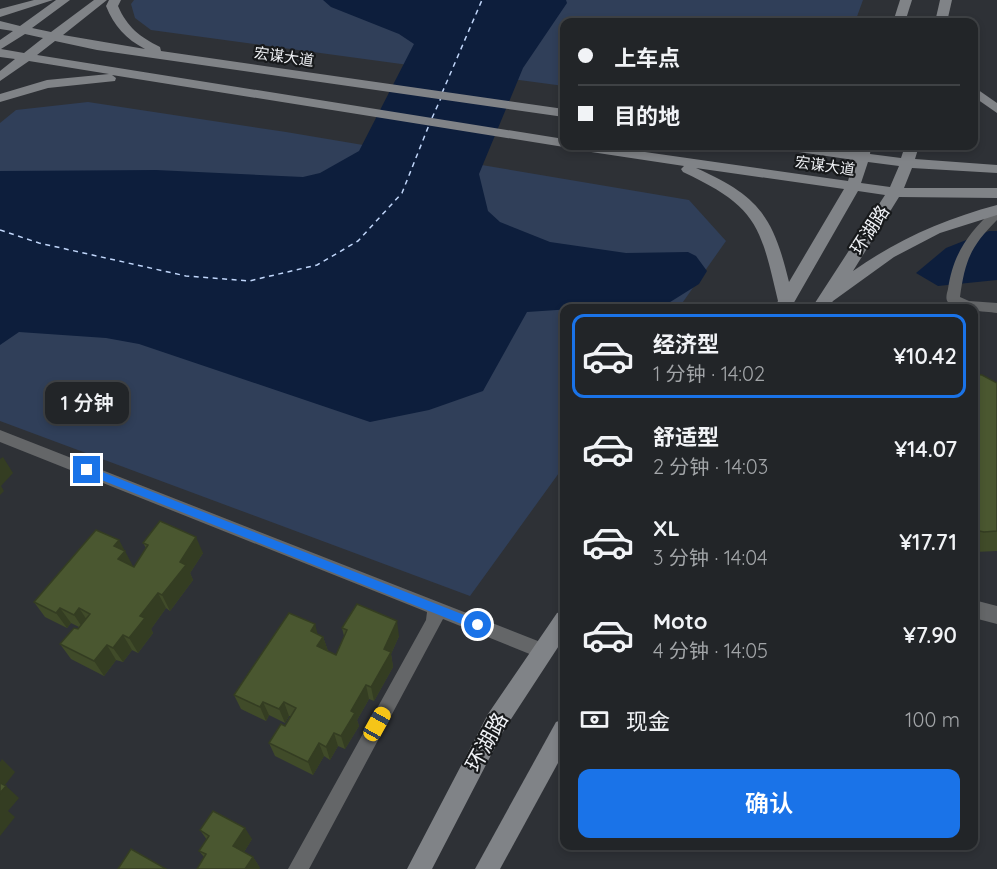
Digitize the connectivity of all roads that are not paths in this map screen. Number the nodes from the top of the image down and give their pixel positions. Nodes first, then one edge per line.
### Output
1 (47, 0) edge
2 (64, 0) edge
3 (101, 0) edge
4 (115, 0) edge
5 (906, 0) edge
6 (946, 0) edge
7 (0, 13) edge
8 (900, 18) edge
9 (942, 18) edge
10 (0, 25) edge
11 (21, 30) junction
12 (51, 37) junction
13 (0, 46) edge
14 (0, 53) edge
15 (26, 57) junction
16 (171, 57) junction
17 (0, 77) edge
18 (147, 77) junction
19 (978, 94) edge
20 (0, 98) edge
21 (997, 109) edge
22 (560, 113) edge
23 (559, 142) edge
24 (603, 150) edge
25 (847, 150) edge
26 (911, 150) edge
27 (863, 151) edge
28 (673, 161) junction
29 (908, 163) junction
30 (997, 170) edge
31 (853, 187) junction
32 (894, 192) junction
33 (997, 193) edge
34 (997, 212) edge
35 (823, 303) edge
36 (783, 304) edge
37 (784, 304) edge
38 (965, 304) edge
39 (978, 306) edge
40 (997, 308) edge
41 (0, 436) edge
42 (436, 608) junction
43 (978, 610) edge
44 (997, 615) edge
45 (560, 626) edge
46 (542, 651) junction
47 (560, 737) edge
48 (298, 869) edge
49 (419, 869) edge
50 (487, 869) edge

1 - 7 main road
2 - 11 main road
3 - 12 main road
4 - 16 main road
5 - 8 main road
6 - 9 main road
10 - 11 main road, 宏谋大道
11 - 12 main road, 宏谋大道
11 - 13 main road
12 - 15 main road
12 - 16 main road, 宏谋大道
14 - 15 main road
15 - 17 main road
15 - 18 main road
16 - 22 main road, 宏谋大道
18 - 20 main road
18 - 23 main road
19 - 21 main road
24 - 28 main road, 宏谋大道
25 - 27 main road, 宏谋大道
26 - 29 main road, 环湖路
27 - 29 main road, 宏谋大道
27 - 31 main road, 环湖路
28 - 31 main road, 宏谋大道
28 - 36 main road
29 - 30 main road, 宏谋大道
29 - 32 main road, 环湖路
31 - 32 main road, 宏谋大道
31 - 37 main road, 环湖路
32 - 33 main road, 宏谋大道
32 - 35 main road, 环湖路
34 - 35 main road
34 - 38 lane
39 - 40 lane
41 - 42 lane
42 - 46 lane
42 - 48 lane
43 - 44 street
45 - 46 main road, 环湖路
46 - 49 main road, 环湖路
47 - 50 main road

